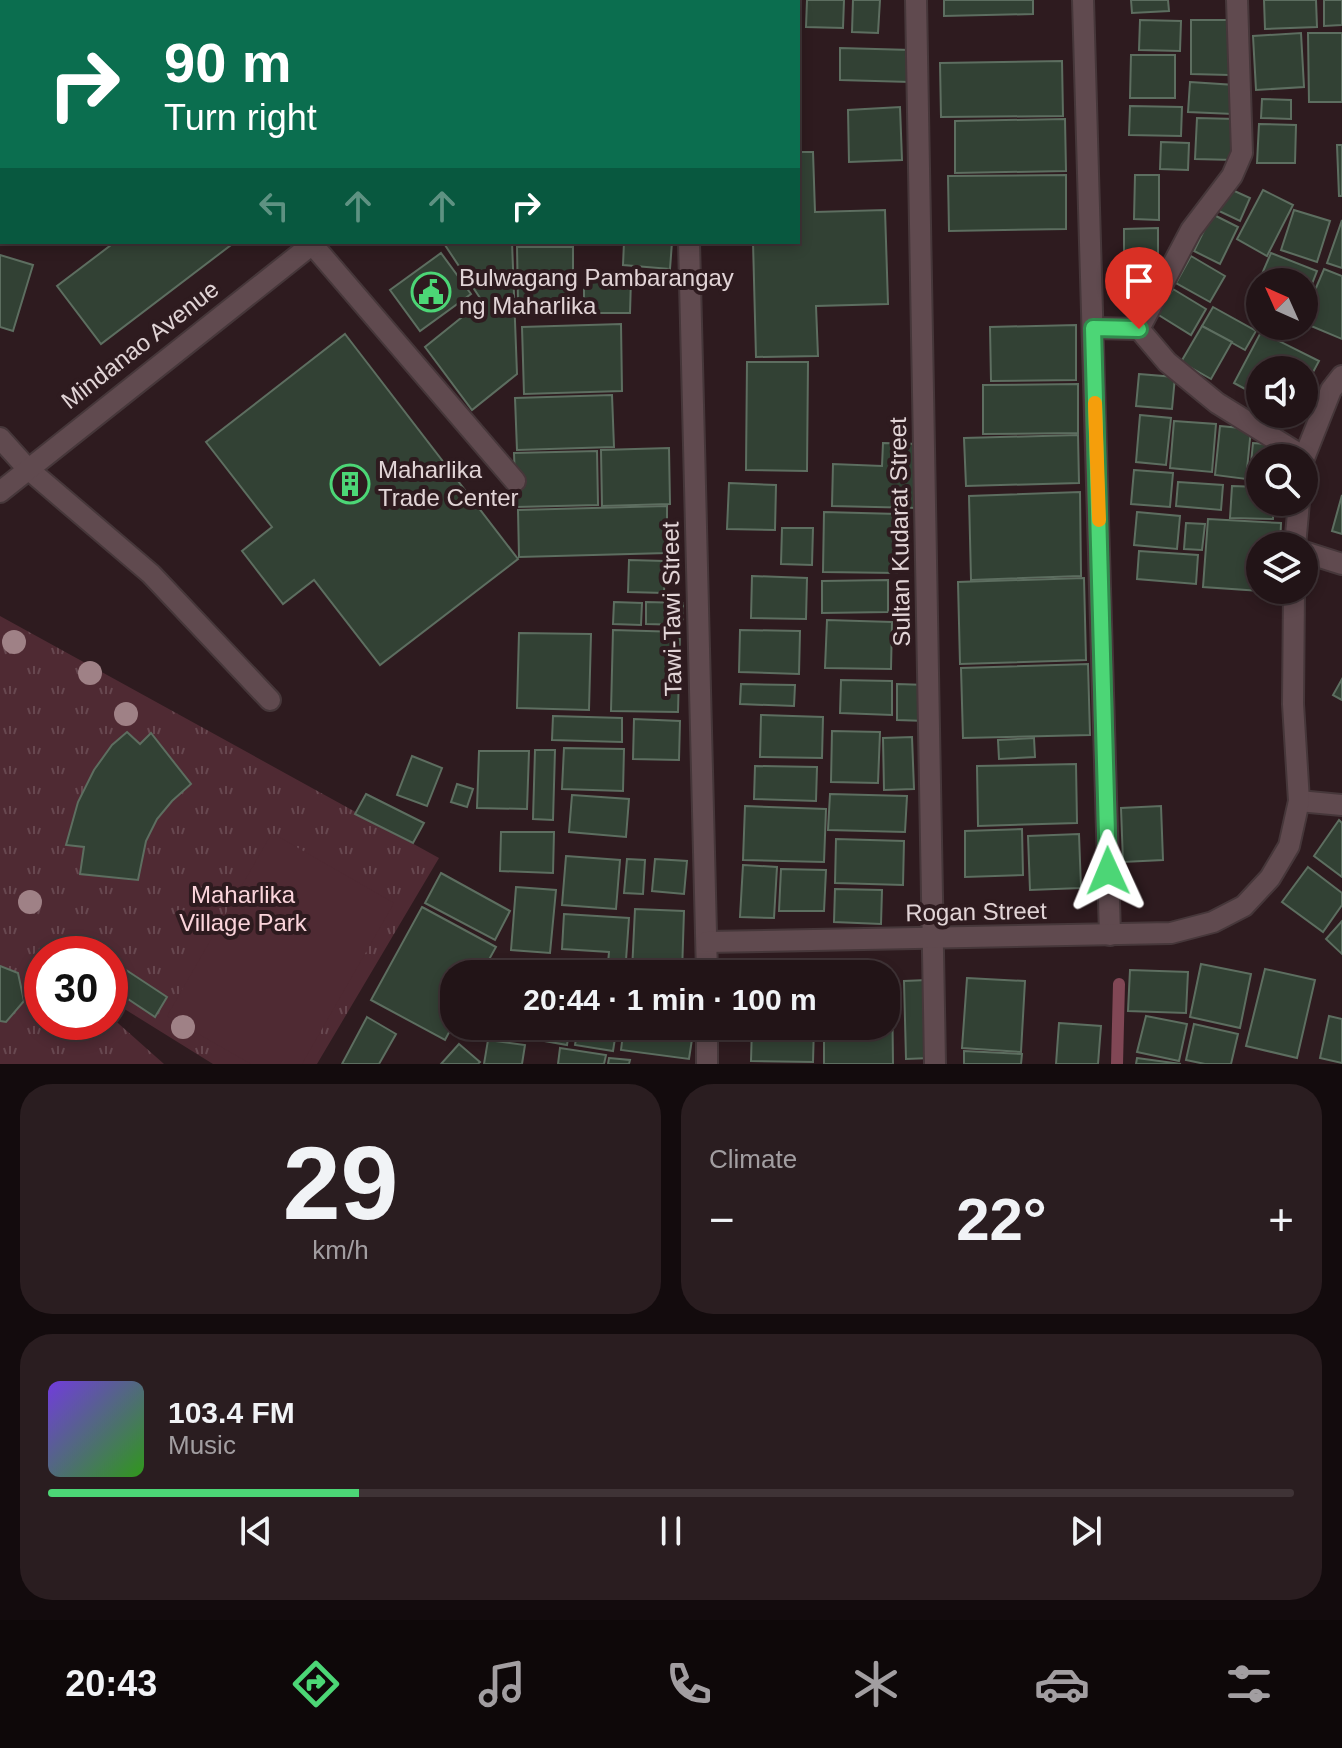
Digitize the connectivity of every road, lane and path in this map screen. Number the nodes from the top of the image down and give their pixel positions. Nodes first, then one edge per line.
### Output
1 (916, 0) edge
2 (1083, 0) edge
3 (1237, 0) edge
4 (312, 244) edge
5 (314, 244) edge
6 (689, 244) edge
7 (1093, 328) junction
8 (1139, 329) junction
9 (1342, 376) edge
10 (0, 438) edge
11 (1282, 444) edge
12 (1309, 444) edge
13 (27, 468) junction
14 (515, 481) dead end
15 (0, 492) edge
16 (1318, 556) edge
17 (1342, 564) edge
18 (1294, 604) edge
19 (270, 700) dead end
20 (1299, 801) junction
21 (1342, 805) edge
22 (1110, 935) junction
23 (934, 939) junction
24 (707, 942) junction
25 (707, 960) edge
26 (707, 1040) edge
27 (707, 1064) edge
28 (935, 1064) edge

1 - 23 street, Sultan Kudarat Street
2 - 7 street
3 - 8 street
4 - 13 street, Mindanao Avenue
5 - 14 street
6 - 24 street, Tawi-Tawi Street
7 - 8 street
7 - 22 street
8 - 11 street
9 - 12 street
10 - 13 street
13 - 15 street, Mindanao Avenue
13 - 19 street
16 - 17 street
18 - 20 street, Rogan Street
20 - 21 street
20 - 22 street, Rogan Street
22 - 23 street, Rogan Street
23 - 24 street, Rogan Street
23 - 28 street, Sultan Kudarat Street
24 - 25 street, Tawi-Tawi Street
26 - 27 street

